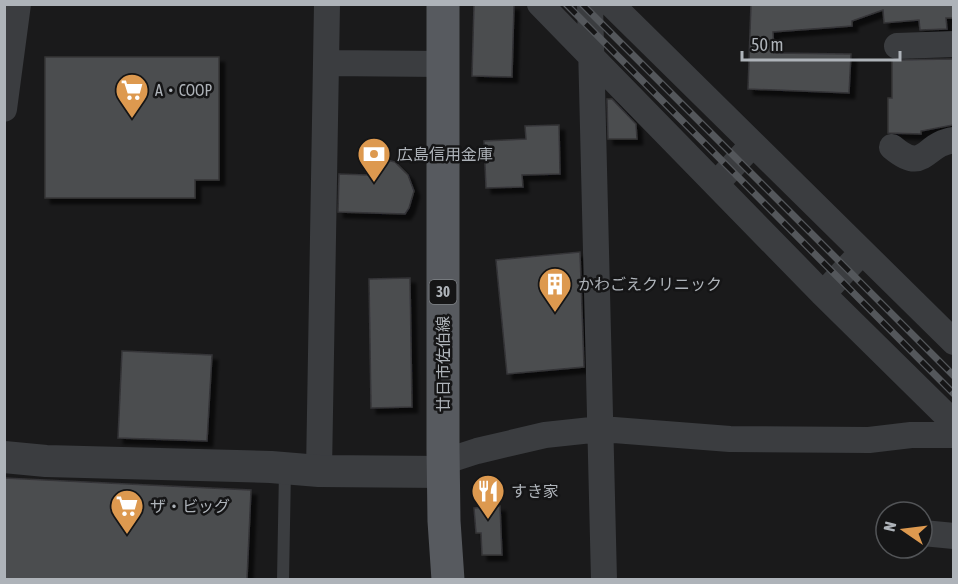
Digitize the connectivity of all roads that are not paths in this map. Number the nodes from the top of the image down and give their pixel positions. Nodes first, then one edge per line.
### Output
1 (18, 4) edge
2 (327, 4) edge
3 (443, 4) edge
4 (540, 4) edge
5 (590, 4) edge
6 (611, 4) edge
7 (954, 44) edge
8 (897, 46) dead end
9 (590, 54) junction
10 (326, 63) junction
11 (442, 64) junction
12 (4, 109) edge
13 (954, 140) edge
14 (753, 144) junction
15 (891, 147) dead end
16 (716, 184) junction
17 (862, 252) junction
18 (823, 294) junction
19 (952, 338) edge
20 (954, 423) edge
21 (601, 429) junction
22 (954, 435) edge
23 (4, 457) edge
24 (443, 467) junction
25 (285, 468) junction
26 (319, 471) junction
27 (934, 534) edge
28 (954, 536) edge
29 (283, 579) edge
30 (448, 579) edge
31 (604, 579) edge

1 - 12 street
2 - 10 street
3 - 11 main road, 廿日市佐伯線 / 30
4 - 9 street
5 - 9 street
6 - 14 street
7 - 8 street
9 - 16 street
9 - 21 street
10 - 11 street
10 - 26 street
11 - 24 main road, 廿日市佐伯線 / 30
13 - 15 street
14 - 16 street
14 - 17 street
16 - 18 street
17 - 18 street
17 - 19 street
18 - 20 street
21 - 22 street
21 - 24 street
21 - 31 street
23 - 25 street
24 - 26 street
24 - 30 main road, 廿日市佐伯線 / 30
25 - 26 street
25 - 29 lane
27 - 28 street

